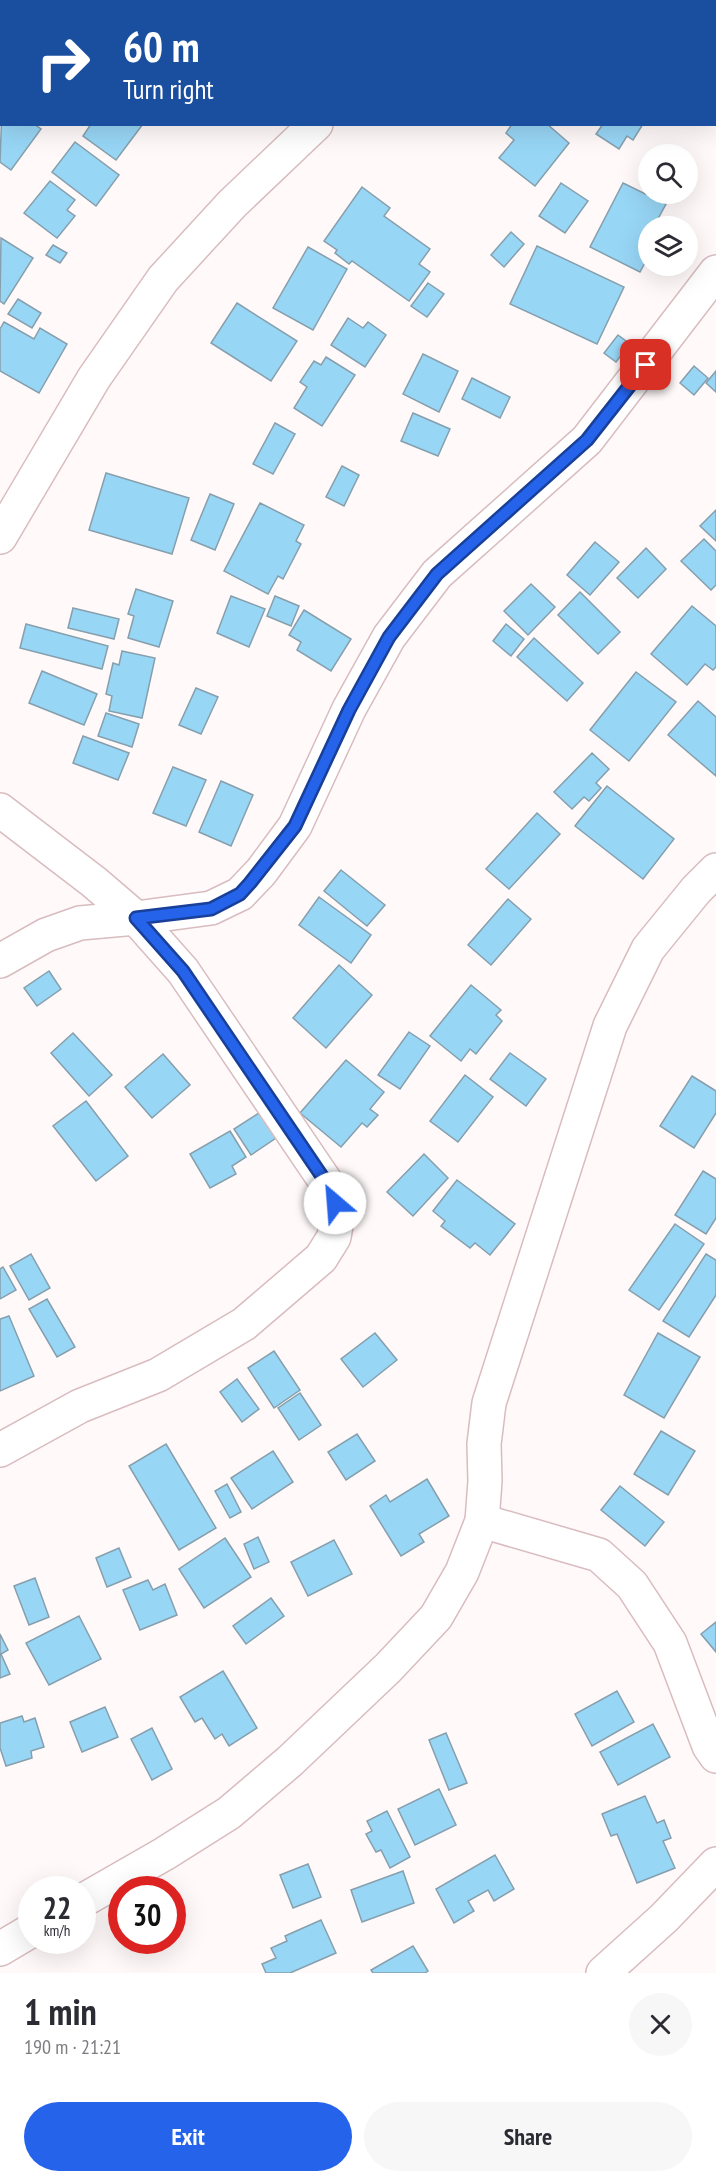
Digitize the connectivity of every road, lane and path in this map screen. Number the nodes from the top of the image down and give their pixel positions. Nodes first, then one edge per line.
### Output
1 (314, 126) edge
2 (716, 272) edge
3 (0, 537) edge
4 (0, 810) edge
5 (716, 870) edge
6 (136, 918) junction
7 (0, 961) edge
8 (0, 1450) edge
9 (483, 1521) junction
10 (716, 1756) edge
11 (716, 1863) edge
12 (96, 1893) edge
13 (18, 1938) edge
14 (0, 1949) edge
15 (603, 1973) edge

1 - 3 street
2 - 6 street
4 - 6 street
5 - 9 street
6 - 7 street
6 - 8 street
9 - 10 street
9 - 12 street
11 - 15 street
13 - 14 street

